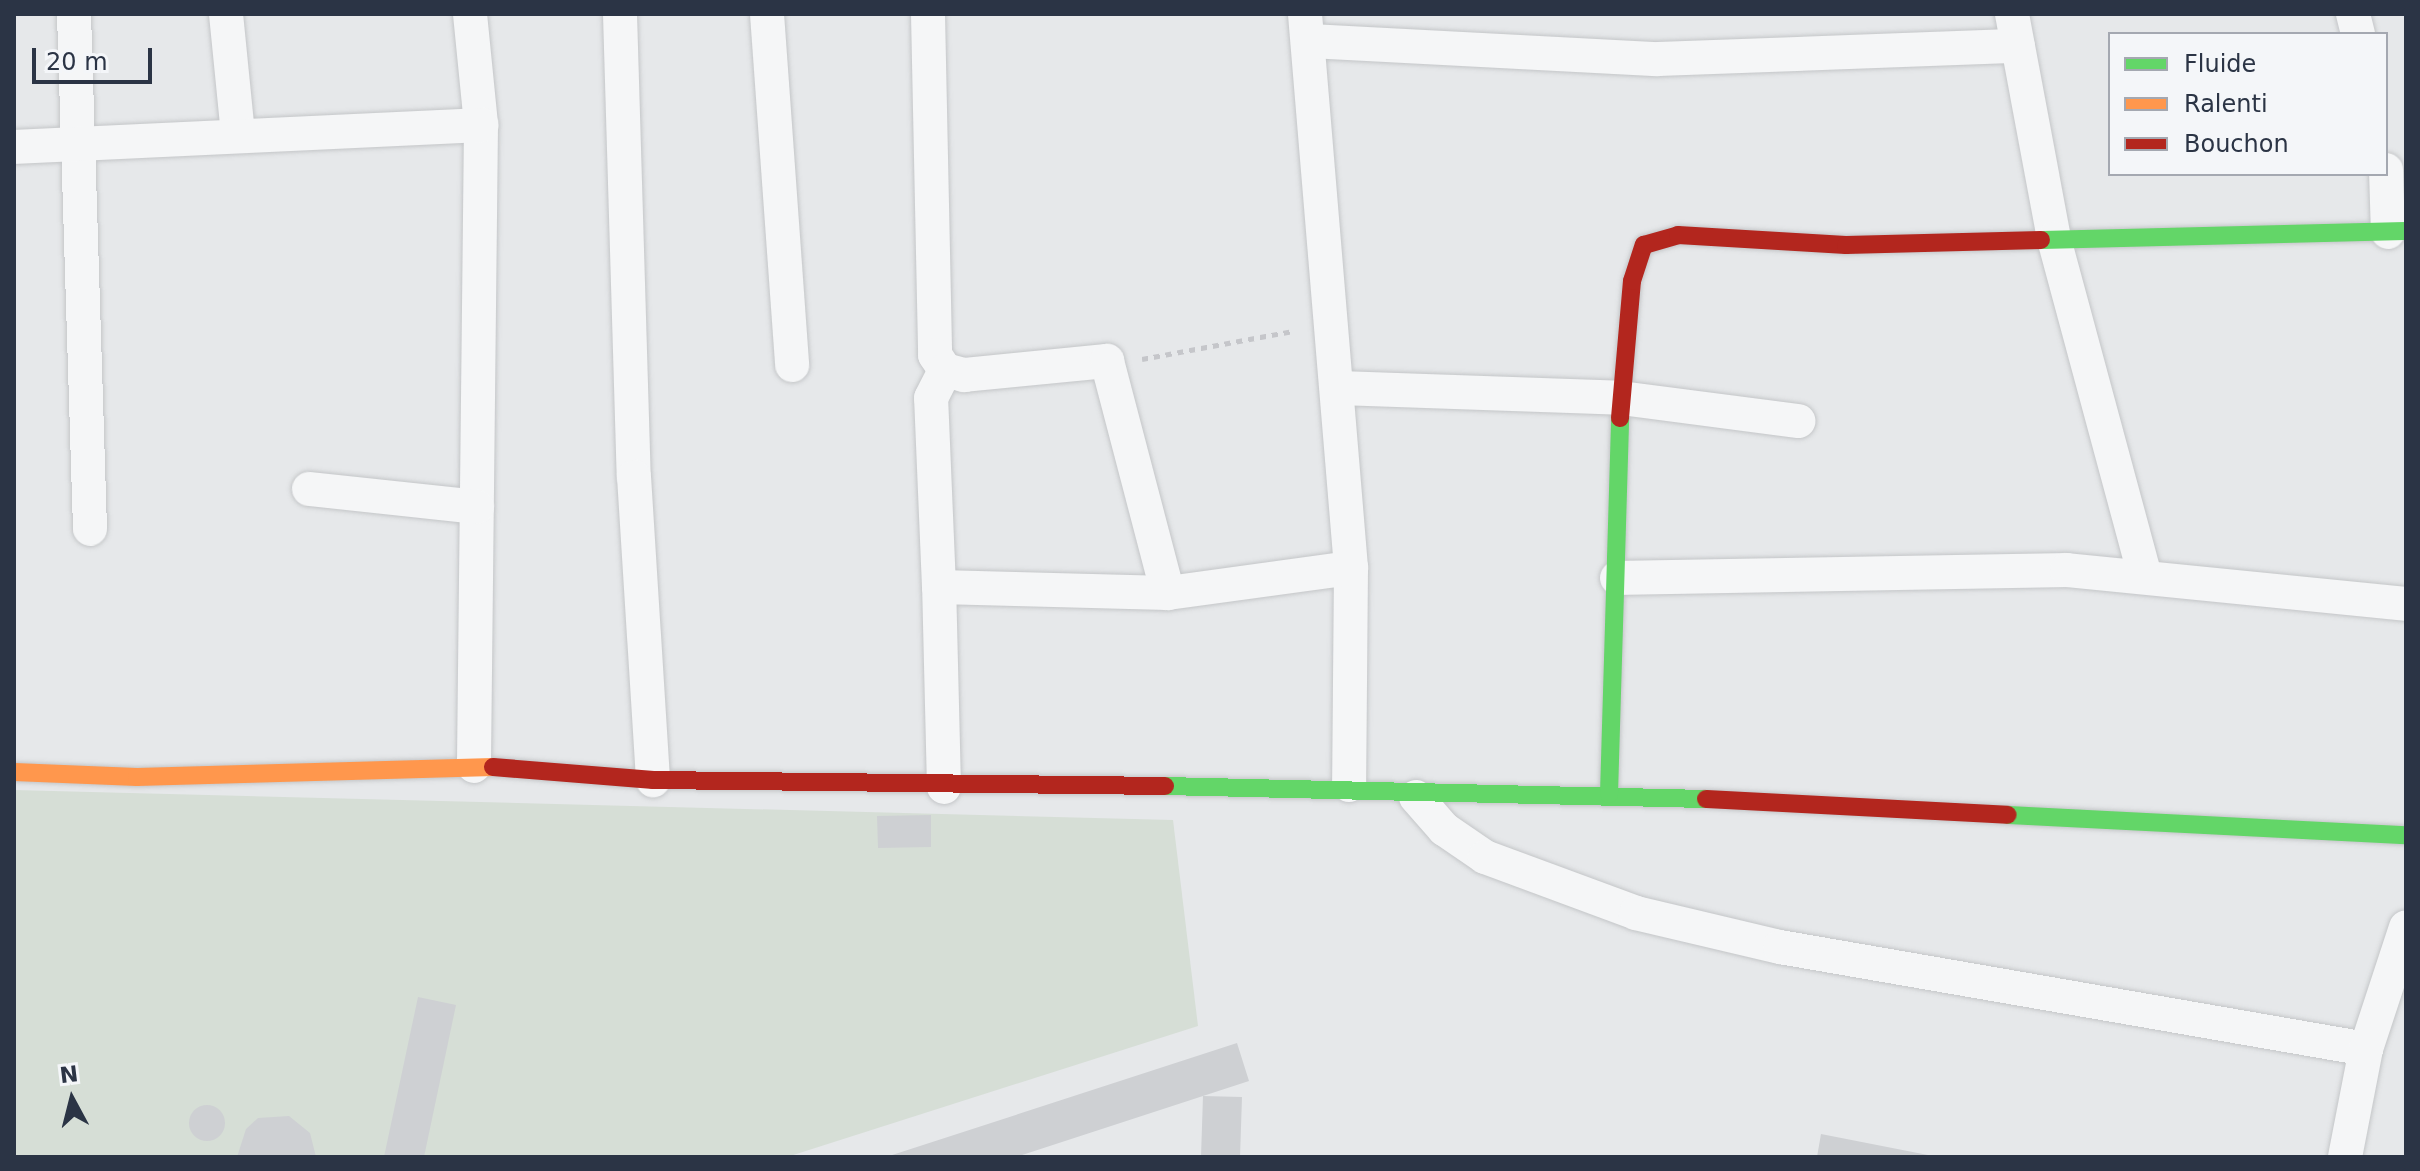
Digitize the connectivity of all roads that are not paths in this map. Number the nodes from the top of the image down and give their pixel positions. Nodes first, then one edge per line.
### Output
1 (74, 14) edge
2 (226, 14) edge
3 (470, 14) edge
4 (620, 14) edge
5 (767, 14) edge
6 (928, 14) edge
7 (1308, 28) edge
8 (2015, 30) edge
9 (481, 125) junction
10 (238, 135) junction
11 (74, 145) junction
12 (14, 147) edge
13 (2387, 176) edge
14 (2397, 232) edge
15 (2054, 239) junction
16 (792, 365) dead end
17 (945, 370) junction
18 (1339, 388) junction
19 (1621, 398) junction
20 (1799, 421) dead end
21 (309, 489) dead end
22 (477, 507) junction
23 (90, 529) dead end
24 (1351, 568) junction
25 (2145, 576) junction
26 (1617, 578) junction
27 (939, 587) junction
28 (1168, 593) junction
29 (2406, 604) edge
30 (474, 766) junction
31 (14, 772) edge
32 (653, 780) junction
33 (1349, 785) junction
34 (944, 787) junction
35 (1609, 794) junction
36 (1416, 797) junction
37 (2406, 835) edge
38 (2406, 927) edge
39 (2400, 967) edge
40 (2366, 1049) junction
41 (2345, 1157) edge

1 - 11 street
2 - 10 street
3 - 9 street
4 - 32 street
5 - 16 street
6 - 17 street
7 - 8 street
7 - 18 street
8 - 15 street
9 - 10 street
9 - 22 street
10 - 11 street
11 - 12 street
11 - 23 street
13 - 14 street
14 - 15 street
15 - 19 street
15 - 25 street
17 - 27 street
17 - 28 street
18 - 19 street
18 - 24 street
19 - 20 street
19 - 26 street
21 - 22 street
22 - 30 street
24 - 28 street
24 - 33 street
25 - 26 street
25 - 29 street
26 - 35 street
27 - 28 street
27 - 34 street
30 - 31 street
30 - 32 street
32 - 34 street
33 - 34 street
33 - 36 street
35 - 36 street
35 - 37 street
36 - 40 street
38 - 39 street
39 - 40 street
40 - 41 street

